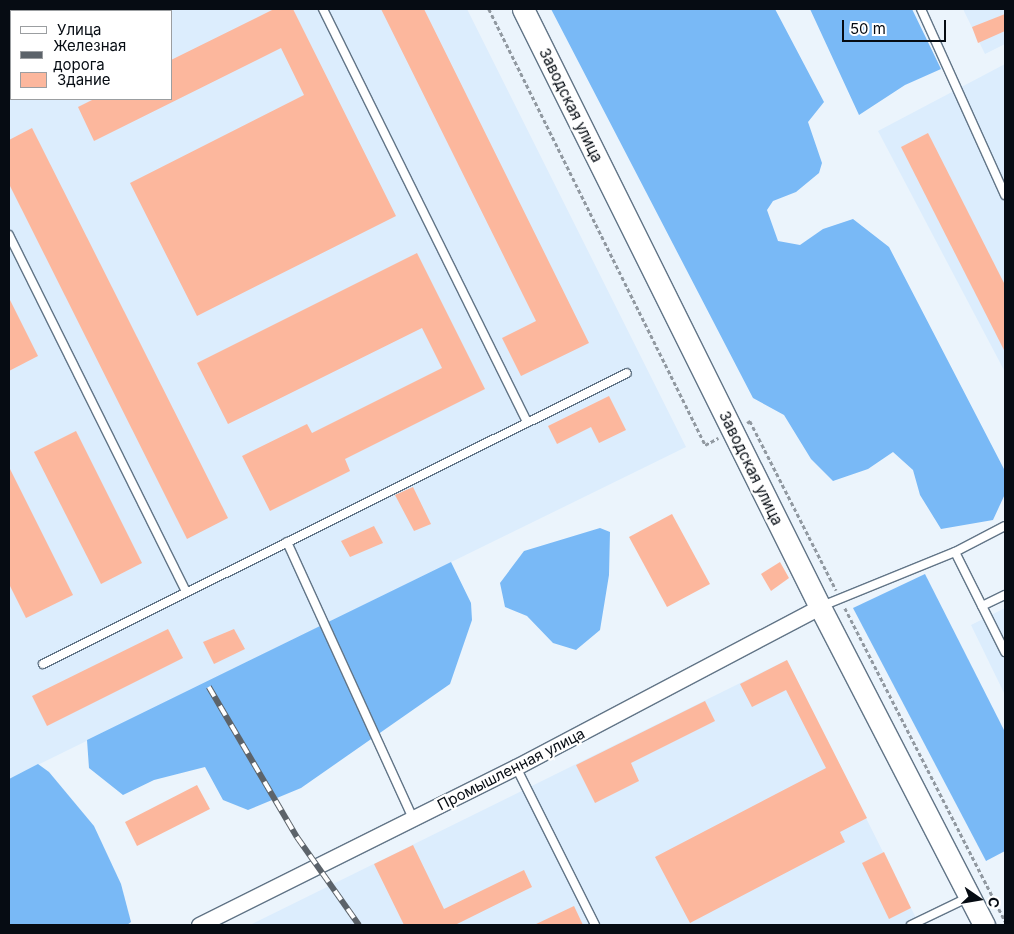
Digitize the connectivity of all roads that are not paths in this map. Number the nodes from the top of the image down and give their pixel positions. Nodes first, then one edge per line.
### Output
1 (323, 9) edge
2 (522, 9) edge
3 (920, 9) edge
4 (1005, 195) edge
5 (9, 235) edge
6 (627, 373) dead end
7 (527, 422) junction
8 (1005, 526) edge
9 (287, 542) junction
10 (955, 552) junction
11 (186, 592) junction
12 (1005, 595) edge
13 (982, 606) junction
14 (820, 607) junction
15 (1005, 652) edge
16 (43, 664) dead end
17 (516, 767) junction
18 (413, 819) junction
19 (969, 897) junction
20 (199, 925) edge
21 (594, 925) edge
22 (911, 925) edge
23 (984, 925) edge

1 - 7 lane
2 - 14 main road, Заводская улица
3 - 4 lane
5 - 11 lane
6 - 7 lane
7 - 9 lane
8 - 10 lane
9 - 11 lane
9 - 18 lane
10 - 13 lane
10 - 14 lane
11 - 16 lane
12 - 13 lane
13 - 15 lane
14 - 17 street, Промышленная улица
14 - 19 main road, Заводская улица
17 - 18 street, Промышленная улица
17 - 21 lane
18 - 20 street, Промышленная улица
19 - 22 lane
19 - 23 main road, Заводская улица

